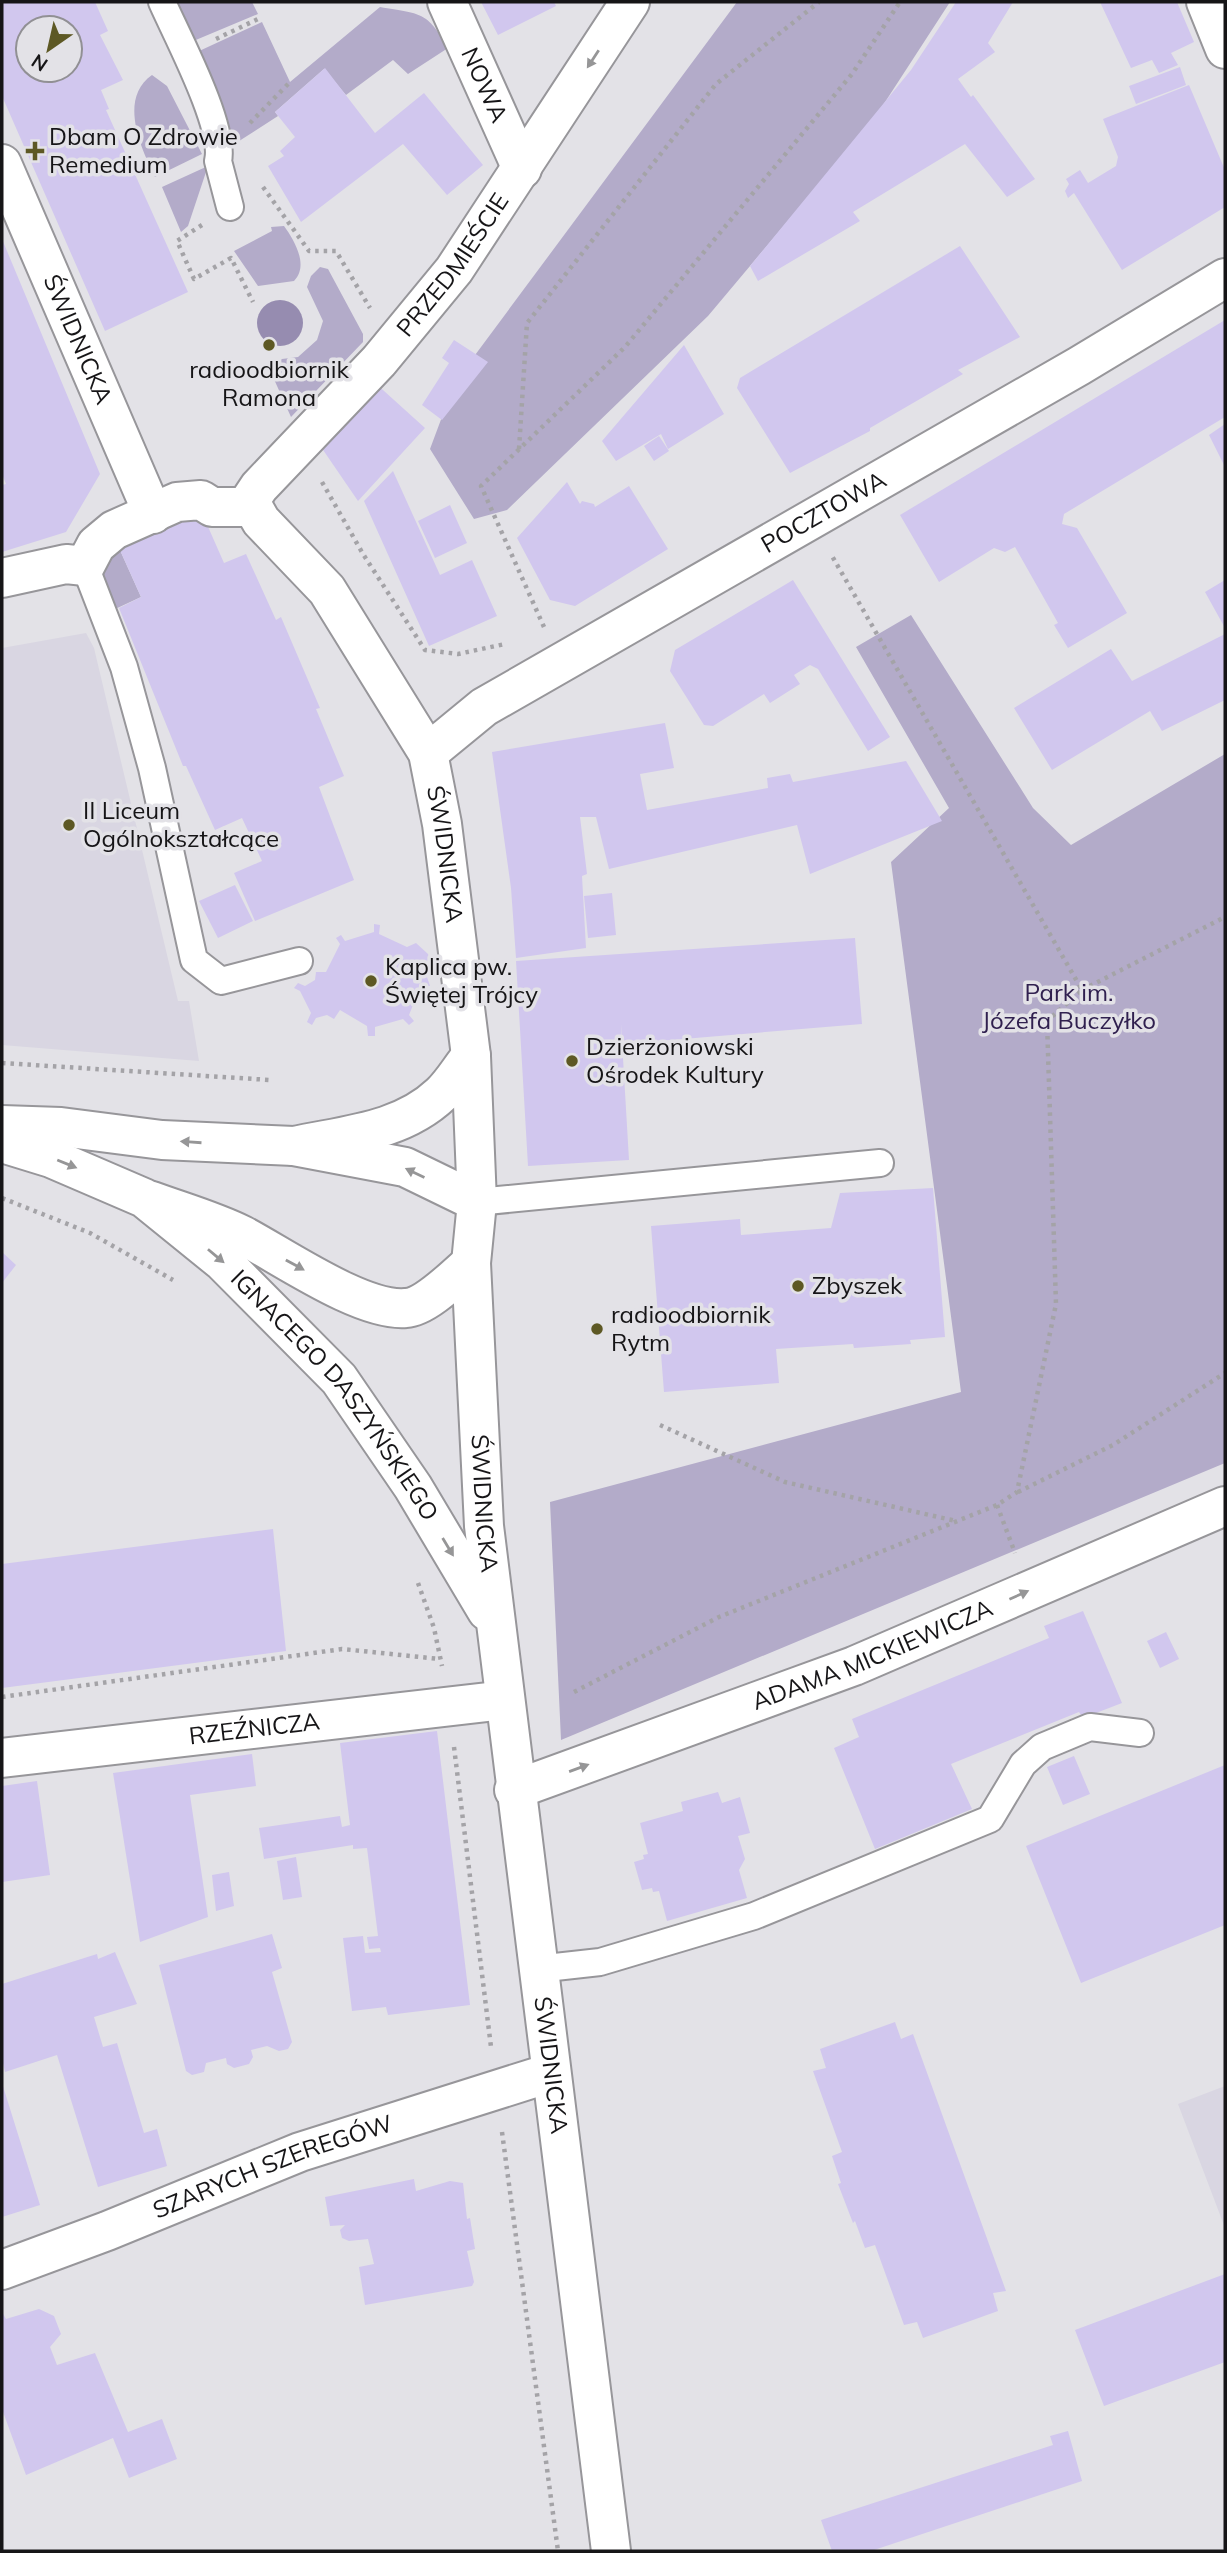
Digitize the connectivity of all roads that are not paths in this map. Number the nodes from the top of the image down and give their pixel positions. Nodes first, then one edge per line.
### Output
1 (162, 2) edge
2 (447, 2) edge
3 (630, 2) edge
4 (1206, 2) edge
5 (1225, 49) edge
6 (2, 164) edge
7 (522, 169) junction
8 (230, 207) road end
9 (1225, 278) edge
10 (253, 507) junction
11 (153, 514) junction
12 (85, 566) junction
13 (2, 578) edge
14 (428, 753) junction
15 (299, 961) dead end
16 (471, 1056) junction
17 (2, 1125) edge
18 (2, 1143) edge
19 (294, 1146) junction
20 (880, 1163) dead end
21 (144, 1198) junction
22 (477, 1202) junction
23 (471, 1263) junction
24 (1225, 1506) edge
25 (493, 1622) junction
26 (505, 1700) junction
27 (1140, 1733) dead end
28 (2, 1758) edge
29 (514, 1790) junction
30 (537, 1969) junction
31 (550, 2073) junction
32 (2, 2270) edge
33 (611, 2551) edge

1 - 8 lane
2 - 7 street, NOWA
3 -> 7 street, PRZEDMIEŚCIE
4 - 5 street
6 - 11 street, ŚWIDNICKA
7 - 10 street, PRZEDMIEŚCIE
9 - 14 street, POCZTOWA
10 - 11 street
10 - 14 street, ŚWIDNICKA
11 - 12 street
12 - 13 street
12 - 15 lane
14 - 16 street, ŚWIDNICKA
16 - 19 street
16 - 22 street, ŚWIDNICKA
19 -> 17 street
18 -> 21 street, IGNACEGO DASZYŃSKIEGO
22 -> 19 street
20 - 22 lane
21 -> 23 street, IGNACEGO DASZYŃSKIEGO
21 -> 25 street, IGNACEGO DASZYŃSKIEGO
22 - 23 street, ŚWIDNICKA
23 - 25 street, ŚWIDNICKA
29 -> 24 street, ADAMA MICKIEWICZA
25 - 26 street, ŚWIDNICKA
26 - 28 street, RZEŹNICZA
26 - 29 street, ŚWIDNICKA
27 - 30 lane
29 - 30 street, ŚWIDNICKA
30 - 31 street, ŚWIDNICKA
31 - 32 street, SZARYCH SZEREGÓW
31 - 33 street, ŚWIDNICKA

